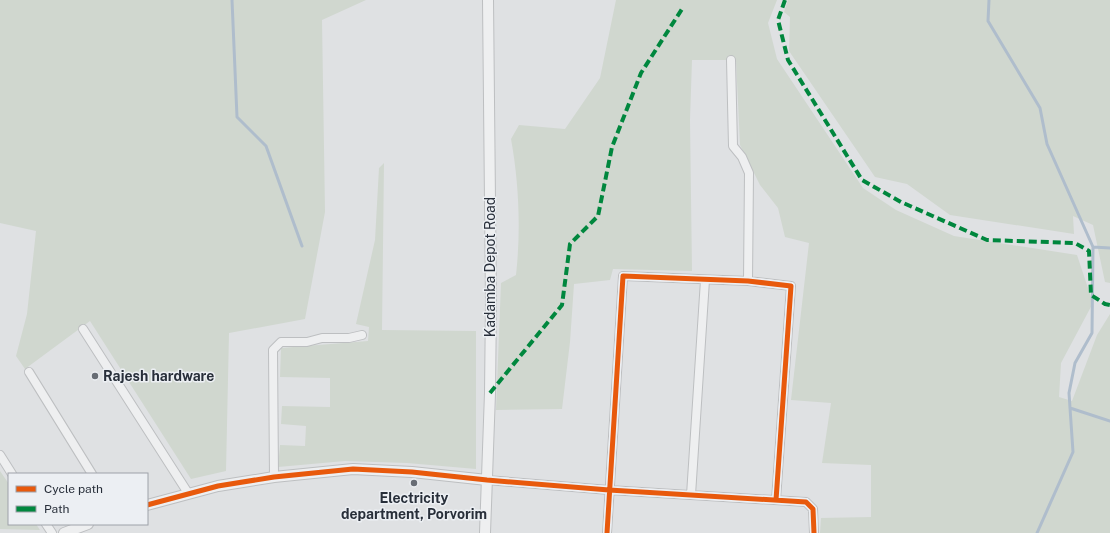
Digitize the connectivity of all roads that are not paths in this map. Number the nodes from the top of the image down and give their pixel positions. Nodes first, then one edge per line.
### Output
1 (488, 0) edge
2 (731, 60) dead end
3 (705, 280) junction
4 (748, 282) junction
5 (82, 329) dead end
6 (362, 335) dead end
7 (29, 372) dead end
8 (0, 455) edge
9 (11, 473) edge
10 (91, 473) edge
11 (274, 477) junction
12 (487, 480) junction
13 (609, 490) junction
14 (188, 493) junction
15 (691, 495) junction
16 (776, 500) junction
17 (148, 505) edge
18 (85, 525) edge
19 (64, 533) edge
20 (485, 533) edge
21 (607, 533) edge
22 (814, 533) edge

1 - 12 street, Kadamba Depot Road
2 - 4 street
3 - 4 street
3 - 13 street
3 - 15 street
4 - 16 street
5 - 14 street
6 - 11 street
7 - 10 street
8 - 9 street
11 - 12 street
11 - 14 street
12 - 13 street
12 - 20 street, Kadamba Depot Road
13 - 15 street
13 - 21 street
14 - 17 street
15 - 16 street
16 - 22 street
18 - 19 street

